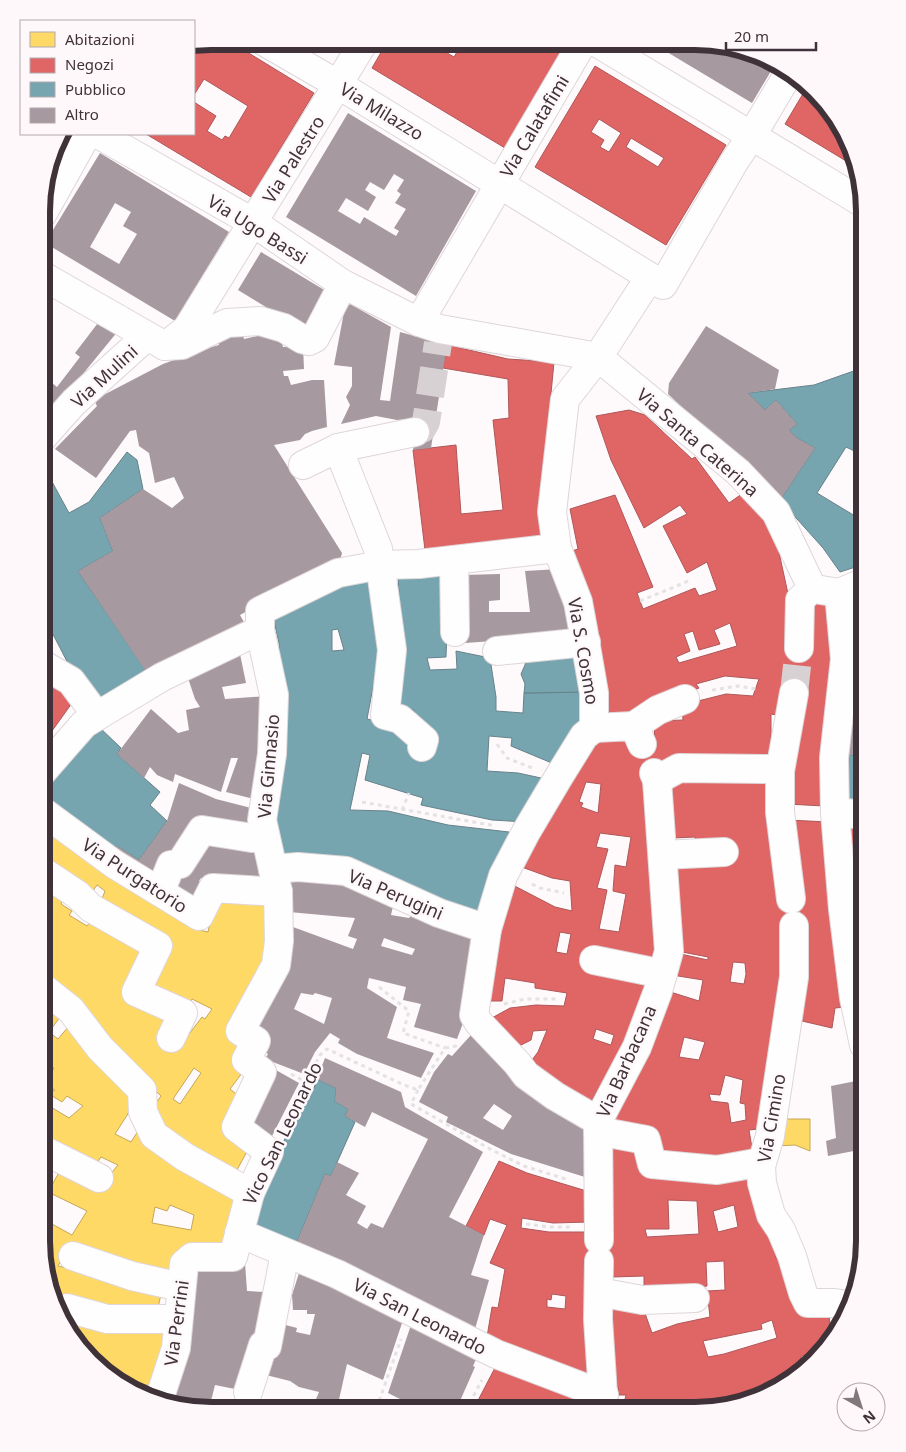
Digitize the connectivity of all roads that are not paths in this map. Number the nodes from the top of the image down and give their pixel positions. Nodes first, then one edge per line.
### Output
1 (279, 50) edge
2 (359, 50) edge
3 (578, 50) edge
4 (609, 50) edge
5 (786, 79) edge
6 (339, 85) junction
7 (86, 135) edge
8 (100, 135) edge
9 (752, 135) junction
10 (500, 183) junction
11 (856, 198) edge
12 (51, 199) edge
13 (254, 223) junction
14 (50, 281) edge
15 (656, 281) junction
16 (343, 284) junction
17 (432, 331) junction
18 (156, 342) junction
19 (598, 357) junction
20 (50, 429) edge
21 (415, 432) dead end
22 (338, 448) junction
23 (303, 465) dead end
24 (557, 548) junction
25 (454, 560) junction
26 (380, 565) junction
27 (856, 586) edge
28 (812, 588) junction
29 (839, 593) junction
30 (260, 630) junction
31 (455, 632) dead end
32 (586, 642) junction
33 (799, 648) tunnel mouth
34 (497, 651) dead end
35 (50, 669) edge
36 (794, 693) tunnel mouth
37 (685, 699) road end
38 (97, 716) junction
39 (594, 728) junction
40 (422, 747) dead end
41 (50, 763) edge
42 (780, 772) junction
43 (835, 812) junction
44 (856, 814) edge
45 (50, 817) edge
46 (265, 836) junction
47 (724, 852) dead end
48 (663, 855) junction
49 (50, 876) edge
50 (276, 881) junction
51 (160, 892) junction
52 (791, 899) dead end
53 (794, 926) dead end
54 (487, 929) junction
55 (594, 960) dead end
56 (663, 974) junction
57 (50, 993) edge
58 (856, 1007) edge
59 (171, 1038) dead end
60 (598, 1126) junction
61 (269, 1152) joint
62 (50, 1161) edge
63 (762, 1162) junction
64 (99, 1178) dead end
65 (250, 1193) junction
66 (239, 1233) junction
67 (286, 1252) junction
68 (73, 1256) dead end
69 (181, 1287) junction
70 (598, 1292) junction
71 (696, 1298) dead end
72 (842, 1304) edge
73 (67, 1308) dead end
74 (178, 1319) junction
75 (248, 1392) dead end
76 (161, 1394) edge
77 (602, 1402) edge
78 (604, 1402) edge

1 - 6 street, Via Milazzo
2 - 6 street, Via Palestro
3 - 10 street, Via Calatafimi
4 - 9 street
5 - 9 street, Via S. Cosmo
6 - 10 street, Via Milazzo
6 - 13 street, Via Palestro
7 - 12 street
8 - 13 street, Via Ugo Bassi
9 - 11 street
9 - 15 street, Via S. Cosmo
10 - 15 street, Via Milazzo
10 - 17 street, Via Calatafimi
13 - 16 street, Via Ugo Bassi
13 - 18 street, Via Palestro
14 - 18 street, Via Mulini
15 - 19 street, Via S. Cosmo
16 - 17 street, Via Ugo Bassi
16 - 18 street, Via Mulini
17 - 19 street, Via Ugo Bassi
18 - 20 street, Via Mulini
19 - 24 street, Via S. Cosmo
19 - 28 street, Via Santa Caterina
21 - 22 street
22 - 23 street
22 - 26 street
24 - 25 street
24 - 32 street, Via S. Cosmo
25 - 26 street
25 - 31 street
26 - 30 street
26 - 40 street
27 - 29 street
28 - 29 street
28 - 33 street
29 - 43 street
30 - 38 street
30 - 46 street, Via Ginnasio
32 - 34 street
32 - 39 street, Via S. Cosmo
35 - 38 street
36 - 42 street
37 - 39 street, Via S. Cosmo
38 - 41 street
39 - 54 street
42 - 48 street, Via Barbacana
42 - 52 street
43 - 44 street
43 - 58 street
45 - 51 street, Via Purgatorio
46 - 50 street, Via Ginnasio
46 - 51 street
47 - 48 street
48 - 56 street, Via Barbacana
49 - 59 street
50 - 51 street, Via Purgatorio
50 - 54 street, Via Perugini
50 - 61 street, Via Ginnasio
53 - 63 street, Via Cimino
54 - 60 street
55 - 56 street
56 - 60 street, Via Barbacana
57 - 65 street
60 - 63 street
60 - 70 street, Via Barbacana
61 - 65 street, Vico San Leonardo
62 - 64 street
63 - 72 street, Via Cimino
65 - 66 street, Vico San Leonardo
66 - 67 street, Via San Leonardo
66 - 69 street, Via Perrini
67 - 75 street
67 - 77 street, Via San Leonardo
68 - 69 street
69 - 74 street, Via Perrini
70 - 71 street
70 - 78 street, Via Barbacana
73 - 74 street
74 - 76 street, Via Perrini

